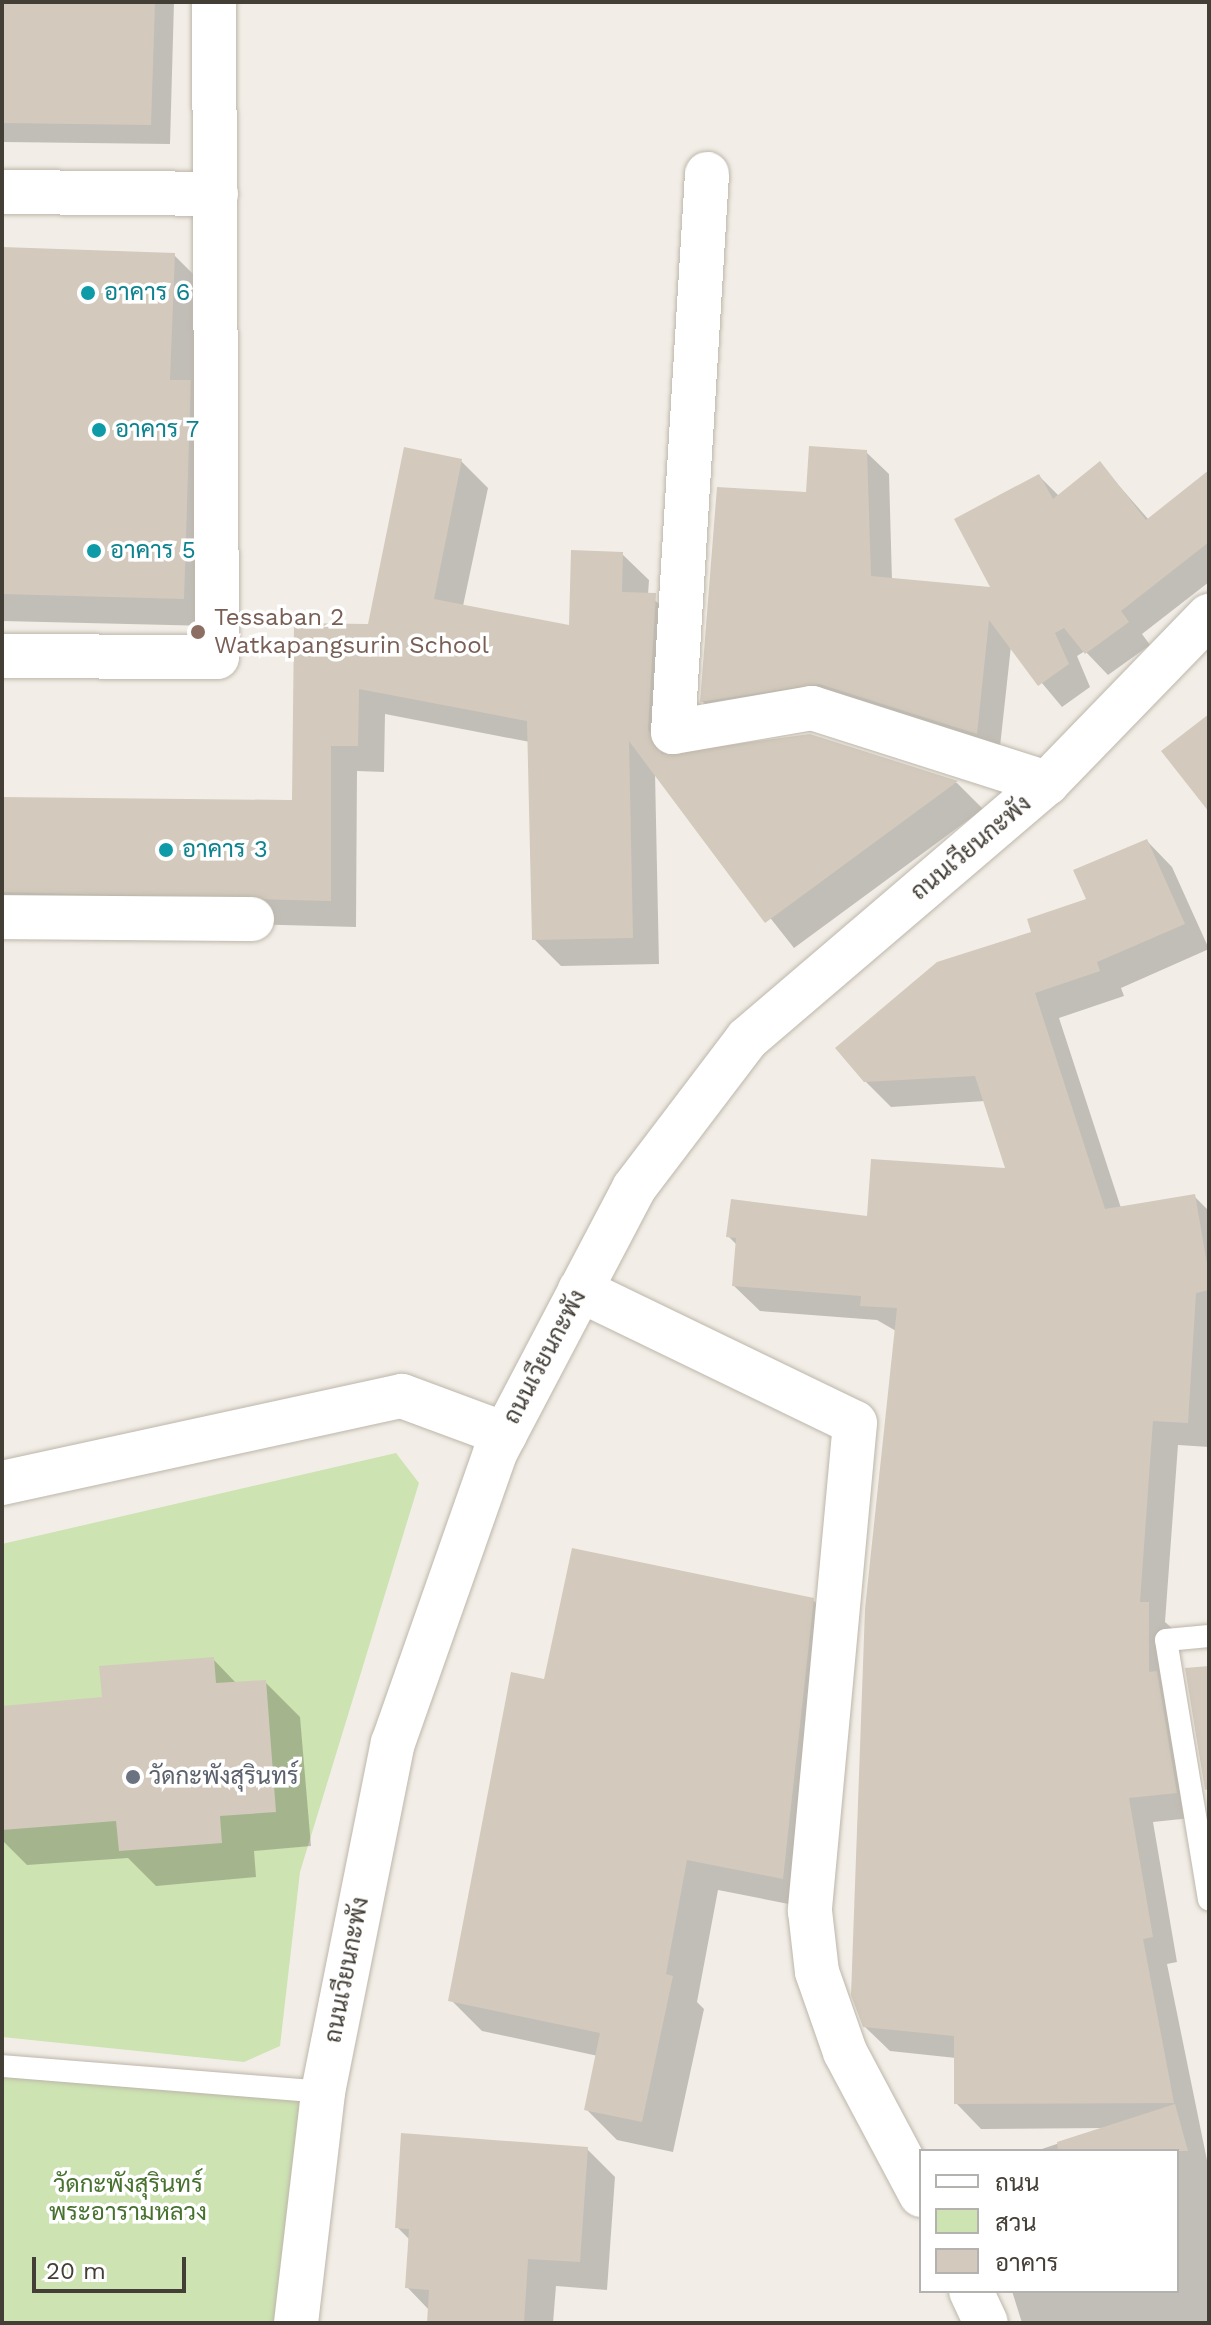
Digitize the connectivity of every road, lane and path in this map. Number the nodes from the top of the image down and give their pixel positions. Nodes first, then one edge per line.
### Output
1 (214, 2) edge
2 (707, 174) dead end
3 (2, 192) edge
4 (216, 194) junction
5 (1209, 616) edge
6 (2, 656) edge
7 (1047, 783) junction
8 (2, 917) edge
9 (252, 919) dead end
10 (580, 1290) junction
11 (505, 1434) junction
12 (2, 1483) edge
13 (1209, 1636) edge
14 (1209, 1899) edge
15 (2, 2066) edge
16 (323, 2092) junction
17 (919, 2191) edge
18 (972, 2293) edge
19 (296, 2323) edge
20 (986, 2323) edge

1 - 4 street
2 - 7 street
3 - 4 street
4 - 6 street
5 - 7 street, ถนนเวียนกะพัง
7 - 10 street, ถนนเวียนกะพัง
8 - 9 street
10 - 11 street, ถนนเวียนกะพัง
10 - 17 street
11 - 12 street
11 - 16 street, ถนนเวียนกะพัง
13 - 14 lane
15 - 16 lane
16 - 19 street, ถนนเวียนกะพัง
18 - 20 street

